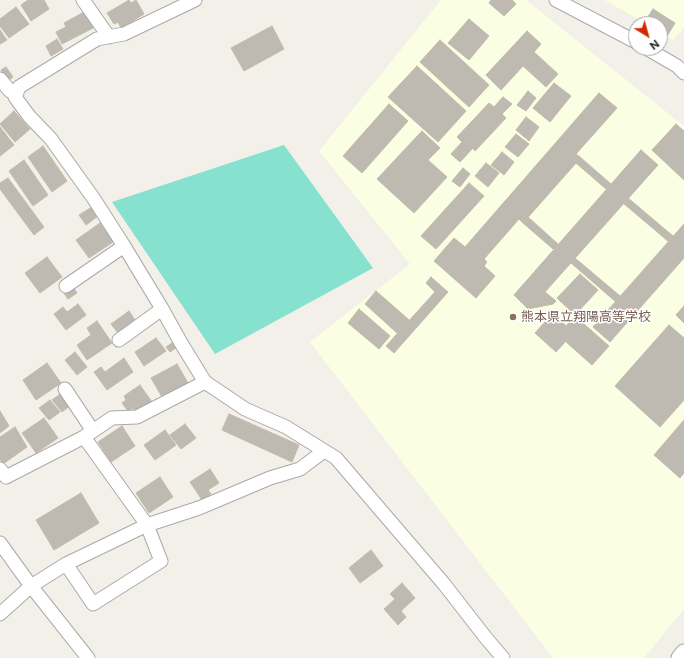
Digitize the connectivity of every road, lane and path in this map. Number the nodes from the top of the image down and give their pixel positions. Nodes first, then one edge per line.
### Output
1 (83, 0) edge
2 (195, 0) edge
3 (556, 0) edge
4 (110, 37) junction
5 (628, 38) edge
6 (662, 56) edge
7 (682, 66) edge
8 (0, 79) edge
9 (17, 93) junction
10 (124, 246) junction
11 (66, 286) dead end
12 (162, 309) junction
13 (119, 340) dead end
14 (205, 382) junction
15 (65, 389) dead end
16 (88, 434) junction
17 (324, 451) junction
18 (2, 476) edge
19 (147, 525) junction
20 (0, 543) edge
21 (66, 564) junction
22 (31, 586) junction
23 (0, 614) edge
24 (684, 653) edge
25 (88, 658) edge
26 (502, 658) edge
27 (680, 658) edge

1 - 4 street
2 - 4 street
3 - 5 street
4 - 9 street
6 - 7 street
8 - 9 street
9 - 10 street
10 - 11 street
10 - 12 street
12 - 13 street
12 - 14 street
14 - 16 street
14 - 17 street
15 - 16 street
16 - 18 street
16 - 19 street
17 - 19 street
17 - 26 street
19 - 21 street
19 - 21 street
20 - 22 street
21 - 22 street
22 - 23 street
22 - 25 street
24 - 27 street

